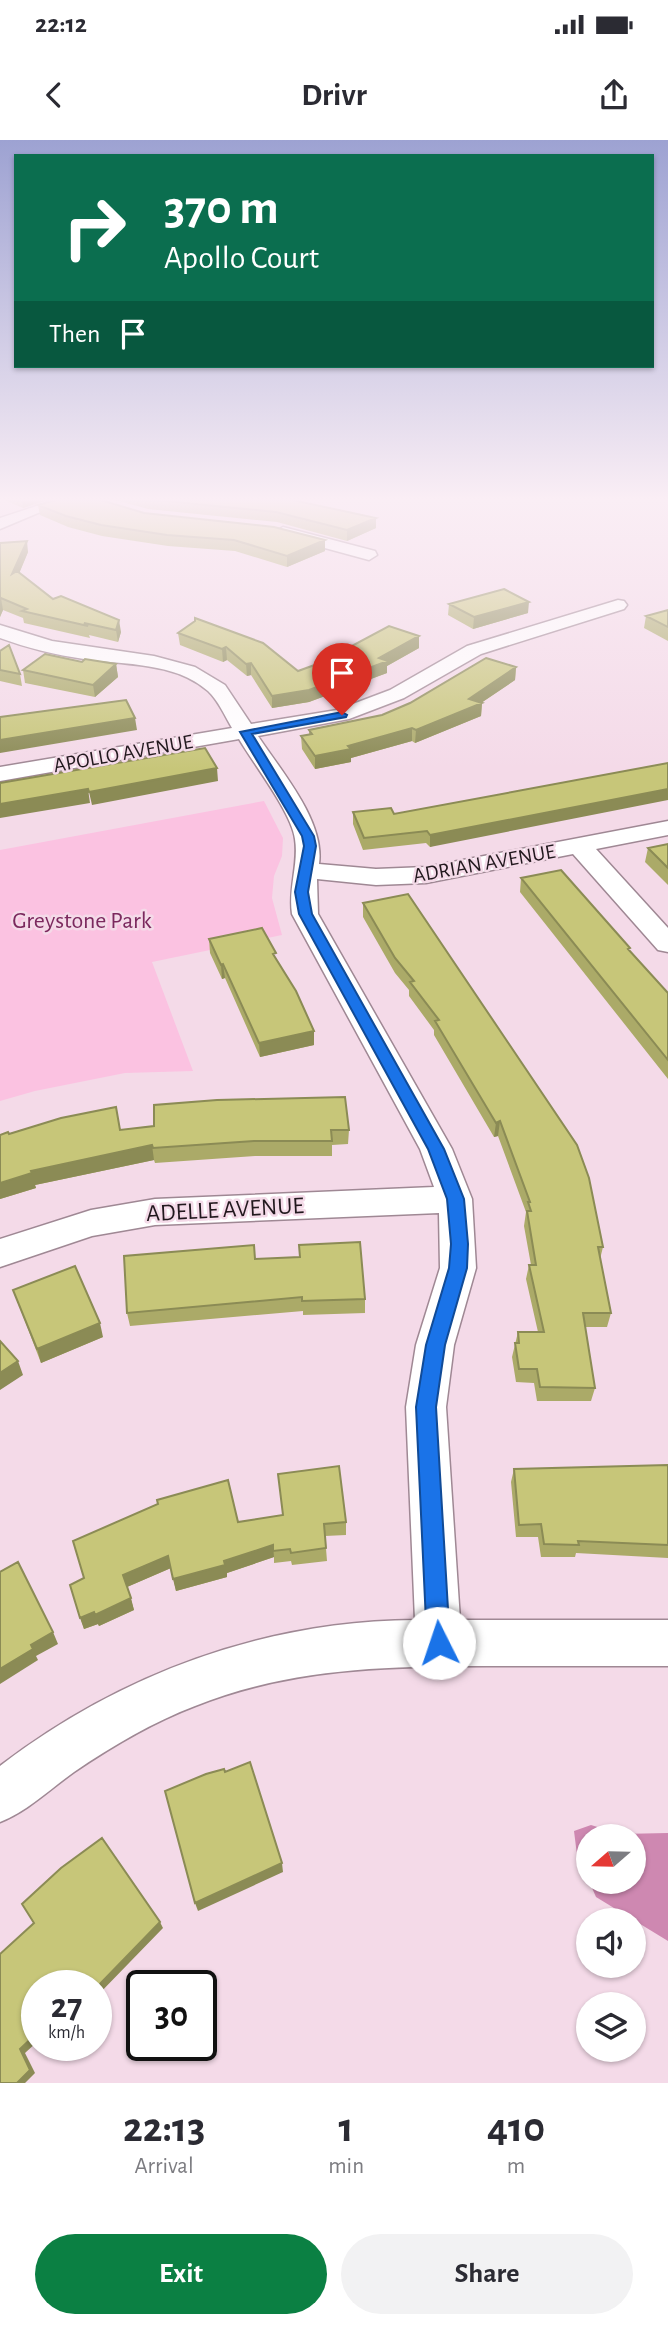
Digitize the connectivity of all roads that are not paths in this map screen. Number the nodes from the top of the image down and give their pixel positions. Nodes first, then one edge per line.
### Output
1 (618, 606) dead end
2 (4, 636) edge
3 (246, 732) junction
4 (0, 774) edge
5 (668, 828) edge
6 (579, 845) junction
7 (305, 870) junction
8 (668, 944) edge
9 (455, 1199) junction
10 (0, 1253) edge
11 (439, 1643) junction
12 (668, 1643) edge
13 (0, 1797) edge

1 - 3 street, APOLLO AVENUE
2 - 3 street
3 - 4 street, APOLLO AVENUE
3 - 7 street
5 - 6 street, ADRIAN AVENUE
6 - 7 street, ADRIAN AVENUE
6 - 8 street
7 - 9 street
9 - 10 street, ADELLE AVENUE
9 - 11 street
11 - 12 street
11 - 13 street

